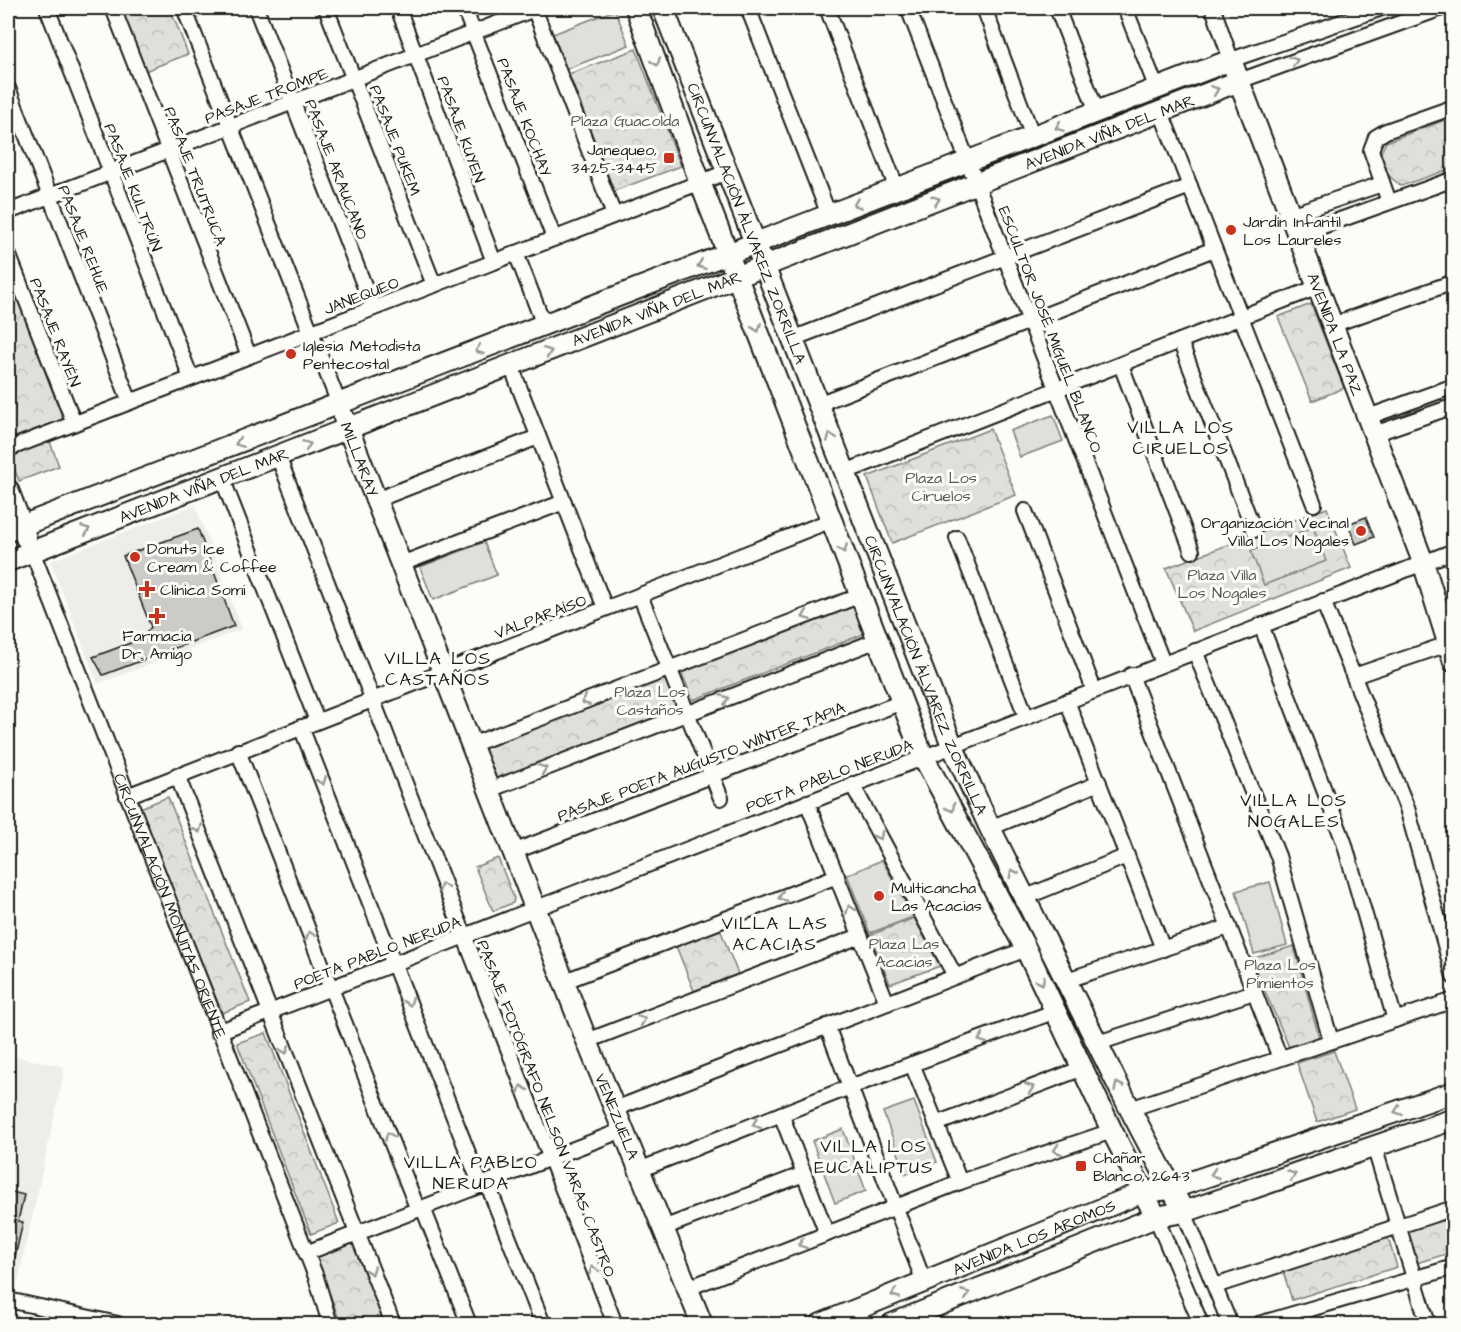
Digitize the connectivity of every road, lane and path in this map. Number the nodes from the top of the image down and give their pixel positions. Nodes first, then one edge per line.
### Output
1 (47, 8) edge
2 (113, 8) edge
3 (184, 8) edge
4 (256, 8) edge
5 (326, 8) edge
6 (398, 8) edge
7 (464, 8) edge
8 (535, 8) edge
9 (636, 8) edge
10 (663, 8) edge
11 (748, 8) edge
12 (827, 8) edge
13 (908, 8) edge
14 (984, 8) edge
15 (1057, 8) edge
16 (1125, 8) edge
17 (1213, 8) edge
18 (1382, 8) edge
19 (1442, 8) edge
20 (474, 32) junction
21 (417, 54) junction
22 (1231, 60) junction
23 (354, 79) junction
24 (1239, 81) junction
25 (8, 88) edge
26 (1157, 89) junction
27 (293, 102) junction
28 (1454, 107) edge
29 (1098, 112) junction
30 (1161, 112) junction
31 (231, 126) junction
32 (1034, 136) junction
33 (169, 150) junction
34 (968, 162) junction
35 (111, 172) junction
36 (727, 172) junction
37 (1454, 179) edge
38 (700, 182) junction
39 (976, 184) junction
40 (1382, 184) junction
41 (1190, 186) junction
42 (897, 189) junction
43 (50, 196) junction
44 (1389, 202) junction
45 (8, 212) edge
46 (615, 215) junction
47 (829, 215) junction
48 (1290, 215) junction
49 (1298, 235) junction
50 (554, 238) junction
51 (755, 244) junction
52 (1214, 249) junction
53 (8, 253) edge
54 (516, 253) junction
55 (728, 254) junction
56 (1005, 257) junction
57 (494, 262) junction
58 (764, 267) junction
59 (737, 278) junction
60 (1454, 282) edge
61 (434, 285) junction
62 (1318, 287) junction
63 (373, 308) junction
64 (1241, 318) junction
65 (1030, 321) junction
66 (544, 325) junction
67 (1332, 325) junction
68 (311, 332) junction
69 (792, 339) junction
70 (1180, 341) junction
71 (249, 356) junction
72 (1121, 364) junction
73 (511, 366) junction
74 (191, 378) junction
75 (1454, 386) edge
76 (1056, 390) junction
77 (129, 402) junction
78 (339, 404) junction
79 (818, 404) junction
80 (1454, 406) edge
81 (74, 423) junction
82 (1371, 425) junction
83 (348, 429) junction
84 (538, 437) junction
85 (8, 449) edge
86 (278, 456) junction
87 (845, 472) junction
88 (222, 478) junction
89 (8, 490) edge
90 (376, 500) junction
91 (564, 502) junction
92 (1314, 504) dead end
93 (1025, 511) dead end
94 (832, 520) junction
95 (15, 528) edge
96 (1254, 530) dead end
97 (957, 538) dead end
98 (1192, 551) dead end
99 (1454, 551) edge
100 (32, 552) junction
101 (8, 560) edge
102 (1423, 562) junction
103 (401, 564) junction
104 (640, 595) junction
105 (861, 595) junction
106 (1323, 600) junction
107 (605, 608) junction
108 (1261, 625) junction
109 (878, 640) junction
110 (1195, 651) junction
111 (1451, 653) edge
112 (1163, 663) junction
113 (670, 669) junction
114 (442, 672) junction
115 (1131, 675) junction
116 (1354, 676) junction
117 (1094, 690) junction
118 (371, 701) junction
119 (1067, 701) junction
120 (902, 702) junction
121 (687, 714) junction
122 (1026, 716) junction
123 (317, 721) junction
124 (301, 727) junction
125 (471, 745) junction
126 (952, 745) junction
127 (238, 751) junction
128 (923, 756) junction
129 (177, 775) junction
130 (712, 775) junction
131 (1099, 783) junction
132 (852, 784) junction
133 (489, 790) junction
134 (127, 796) junction
135 (721, 798) dead end
136 (807, 802) junction
137 (990, 828) junction
138 (513, 852) junction
139 (1127, 856) junction
140 (837, 876) junction
141 (1026, 897) junction
142 (536, 908) junction
143 (1229, 927) junction
144 (860, 936) junction
145 (462, 937) junction
146 (1026, 948) junction
147 (1163, 948) junction
148 (394, 963) junction
149 (955, 976) junction
150 (1454, 977) edge
151 (1067, 980) junction
152 (564, 981) junction
153 (331, 988) junction
154 (1254, 992) junction
155 (1454, 1000) edge
156 (886, 1003) junction
157 (1056, 1011) junction
158 (270, 1012) junction
159 (1395, 1020) junction
160 (827, 1026) junction
161 (218, 1032) junction
162 (587, 1041) junction
163 (1331, 1041) junction
164 (1098, 1043) junction
165 (1280, 1058) junction
166 (912, 1064) junction
167 (1083, 1068) junction
168 (850, 1087) junction
169 (1454, 1092) edge
170 (615, 1109) junction
171 (1130, 1109) junction
172 (781, 1114) junction
173 (1454, 1119) edge
174 (936, 1124) junction
175 (623, 1130) junction
176 (1112, 1131) junction
177 (1374, 1146) junction
178 (550, 1159) junction
179 (639, 1170) junction
180 (804, 1174) junction
181 (960, 1182) junction
182 (484, 1184) junction
183 (1170, 1189) junction
184 (1143, 1192) junction
185 (896, 1207) junction
186 (1454, 1208) edge
187 (420, 1209) junction
188 (1184, 1212) junction
189 (1156, 1216) junction
190 (1397, 1227) junction
191 (663, 1228) junction
192 (357, 1234) junction
193 (827, 1234) junction
194 (306, 1254) junction
195 (1454, 1267) edge
196 (1413, 1279) junction
197 (924, 1282) junction
198 (1215, 1286) junction
199 (688, 1288) junction
200 (8, 1300) edge
201 (926, 1318) edge
202 (118, 1324) edge
203 (330, 1324) edge
204 (393, 1324) edge
205 (468, 1324) edge
206 (543, 1324) edge
207 (615, 1324) edge
208 (702, 1324) edge
209 (821, 1324) edge
210 (892, 1324) edge
211 (1201, 1324) edge
212 (1230, 1324) edge
213 (1259, 1324) edge
214 (1428, 1324) edge

1 - 35 street, PASAJE KULTRÚN
2 - 33 street, PASAJE TRUTRUCA
3 - 31 street, MILLARAY
4 - 27 street, PASAJE ARAUCANO
5 - 23 street, PASAJE PUKEM
6 - 21 street, PASAJE KUYEN
7 - 20 street, PASAJE KOCHAY
8 - 20 street, PASAJE TROMPE
8 - 46 street
9 -> 38 main road, CIRCUNVALACIÓN ÁLVAREZ ZORRILLA
10 - 36 main road, CIRCUNVALACIÓN ÁLVAREZ ZORRILLA
11 - 47 street
12 - 42 street
13 - 34 street, ESCULTOR JOSÉ MIGUEL BLANCO
14 - 32 street
15 - 29 street
16 - 26 street
17 - 22 street, AVENIDA LA PAZ
18 - 22 street, AVENIDA VIÑA DEL MAR
24 -> 19 street, AVENIDA VIÑA DEL MAR
20 - 21 street, PASAJE TROMPE
20 - 50 street, PASAJE KOCHAY
21 - 23 street, PASAJE TROMPE
21 - 57 street, PASAJE KUYEN
22 - 24 main road, AVENIDA LA PAZ
22 - 26 main road, AVENIDA VIÑA DEL MAR
23 - 27 street, PASAJE TROMPE
23 - 61 street, PASAJE PUKEM
30 -> 24 main road, AVENIDA VIÑA DEL MAR
24 - 48 main road, AVENIDA LA PAZ
25 - 43 street, PASAJE REHUE
26 - 29 main road, AVENIDA VIÑA DEL MAR
27 - 31 street, PASAJE TROMPE
27 - 63 street, PASAJE ARAUCANO
28 - 40 street
29 -> 32 main road, AVENIDA VIÑA DEL MAR
30 - 39 main road, AVENIDA VIÑA DEL MAR
30 - 41 street
31 - 33 street, PASAJE TROMPE
31 - 68 street, MILLARAY
32 - 34 main road, AVENIDA VIÑA DEL MAR
33 - 35 street, PASAJE TROMPE
33 - 71 street, PASAJE TRUTRUCA
34 - 39 street, ESCULTOR JOSÉ MIGUEL BLANCO
34 - 42 main road, AVENIDA VIÑA DEL MAR
35 - 43 street, PASAJE TROMPE
35 - 74 street, PASAJE KULTRÚN
36 - 38 street, JANEQUEO
36 - 51 main road, CIRCUNVALACIÓN ÁLVAREZ ZORRILLA
37 - 44 street
38 - 46 street, JANEQUEO
38 - 55 main road, CIRCUNVALACIÓN ÁLVAREZ ZORRILLA
39 - 56 street, ESCULTOR JOSÉ MIGUEL BLANCO
58 -> 39 main road, AVENIDA VIÑA DEL MAR
40 - 44 street
40 - 48 street
41 - 52 street
41 - 56 street
42 -> 47 main road, AVENIDA VIÑA DEL MAR
43 - 45 street, PASAJE TROMPE
43 - 77 street, PASAJE REHUE
44 - 49 street
46 - 50 street, JANEQUEO
47 - 51 main road, AVENIDA VIÑA DEL MAR
48 - 49 main road, AVENIDA LA PAZ
49 - 62 main road, AVENIDA LA PAZ
50 - 54 street, JANEQUEO
51 - 55 main road, AVENIDA VIÑA DEL MAR
51 - 58 main road, CIRCUNVALACIÓN ÁLVAREZ ZORRILLA
52 - 64 street
52 - 65 street
53 - 81 street, PASAJE RAYÉN
54 - 57 street, JANEQUEO
54 - 66 street
55 - 59 main road, CIRCUNVALACIÓN ÁLVAREZ ZORRILLA
55 -> 66 main road, AVENIDA VIÑA DEL MAR
56 - 65 street, ESCULTOR JOSÉ MIGUEL BLANCO
56 - 69 street
57 - 61 street, JANEQUEO
58 - 59 main road, AVENIDA VIÑA DEL MAR
58 - 69 main road, CIRCUNVALACIÓN ÁLVAREZ ZORRILLA
73 -> 59 main road, AVENIDA VIÑA DEL MAR
59 -> 94 main road, CIRCUNVALACIÓN ÁLVAREZ ZORRILLA
60 - 67 street
61 - 63 street, JANEQUEO
62 - 64 street
62 - 67 main road, AVENIDA LA PAZ
63 - 68 street, JANEQUEO
64 - 70 street
64 - 92 street
65 - 76 street, ESCULTOR JOSÉ MIGUEL BLANCO
65 - 79 street
66 -> 78 main road, AVENIDA VIÑA DEL MAR
67 - 82 main road, AVENIDA LA PAZ
68 - 71 street, JANEQUEO
68 - 78 street, MILLARAY
69 - 79 main road, CIRCUNVALACIÓN ÁLVAREZ ZORRILLA
70 - 72 street
70 - 96 street
71 - 74 street, JANEQUEO
72 - 76 street
72 - 98 street
73 - 83 main road, AVENIDA VIÑA DEL MAR
73 - 84 street
74 - 77 street, JANEQUEO
75 - 82 street
76 - 87 street
76 - 112 street, ESCULTOR JOSÉ MIGUEL BLANCO
77 - 81 street, JANEQUEO
78 - 83 main road, MILLARAY
78 -> 95 main road, AVENIDA VIÑA DEL MAR
87 -> 79 main road, CIRCUNVALACIÓN ÁLVAREZ ZORRILLA
80 - 82 street
81 - 85 street, JANEQUEO
82 - 102 main road, AVENIDA LA PAZ
86 -> 83 main road, AVENIDA VIÑA DEL MAR
83 - 90 main road, MILLARAY
84 - 90 street
84 - 91 street
86 - 88 main road, AVENIDA VIÑA DEL MAR
86 - 118 street, PASAJE FOTÓGRAFO NELSON VARAS CASTRO
87 - 126 main road, CIRCUNVALACIÓN ÁLVAREZ ZORRILLA
100 -> 88 main road, AVENIDA VIÑA DEL MAR
88 - 123 street
89 - 95 main road, CIRCUNVALACIÓN MONJITAS ORIENTE
90 - 103 main road, MILLARAY
91 - 103 street
91 - 107 street
93 - 117 street
94 - 104 street, VALPARAÍSO
94 -> 105 main road, CIRCUNVALACIÓN ÁLVAREZ ZORRILLA
95 - 100 main road, CIRCUNVALACIÓN MONJITAS ORIENTE
97 - 122 street
99 - 102 street, POETA PABLO NERUDA
100 - 101 main road, AVENIDA VIÑA DEL MAR
100 - 134 street, CIRCUNVALACIÓN MONJITAS ORIENTE
102 - 106 street, POETA PABLO NERUDA
102 - 111 main road, AVENIDA LA PAZ
103 - 114 main road, MILLARAY
104 - 107 street, VALPARAÍSO
104 - 113 street
105 - 109 main road, CIRCUNVALACIÓN ÁLVAREZ ZORRILLA
105 -> 113 street
106 - 108 street, POETA PABLO NERUDA
106 - 116 street
107 - 114 street, VALPARAÍSO
108 - 110 street, POETA PABLO NERUDA
108 - 159 street
109 - 120 main road, CIRCUNVALACIÓN ÁLVAREZ ZORRILLA
121 -> 109 street
110 - 112 street, POETA PABLO NERUDA
110 - 163 street
111 - 116 street
112 - 115 street, POETA PABLO NERUDA
113 - 121 street
113 -> 125 street
114 - 118 street, VALPARAÍSO
114 - 125 main road, MILLARAY
115 - 117 street, POETA PABLO NERUDA
115 - 143 street
116 - 150 street
117 - 119 street, POETA PABLO NERUDA
118 - 123 street, VALPARAÍSO
145 -> 118 street, PASAJE FOTÓGRAFO NELSON VARAS CASTRO
119 - 122 street, POETA PABLO NERUDA
119 - 131 street
120 - 128 main road, CIRCUNVALACIÓN ÁLVAREZ ZORRILLA
120 - 130 street, PASAJE POETA AUGUSTO WINTER TAPIA
121 - 130 street
133 -> 121 street
122 - 126 street, POETA PABLO NERUDA
123 - 124 street, VALPARAÍSO
124 - 127 street, VALPARAÍSO
124 -> 148 street
125 - 133 main road, MILLARAY
126 - 128 street, POETA PABLO NERUDA
126 - 137 main road, CIRCUNVALACIÓN ÁLVAREZ ZORRILLA
127 - 129 street, VALPARAÍSO
153 -> 127 street
128 - 132 street, POETA PABLO NERUDA
128 -> 146 main road, CIRCUNVALACIÓN ÁLVAREZ ZORRILLA
129 - 134 street, VALPARAÍSO
129 -> 158 street
130 - 135 street
130 - 138 street, PASAJE POETA AUGUSTO WINTER TAPIA
131 - 137 street
131 - 139 street
132 - 136 street, POETA PABLO NERUDA
132 -> 149 street
133 - 138 main road, MILLARAY
134 - 161 street, CIRCUNVALACIÓN MONJITAS ORIENTE
136 - 140 street
136 - 142 street, POETA PABLO NERUDA
141 -> 137 main road, CIRCUNVALACIÓN ÁLVAREZ ZORRILLA
138 - 142 main road, MILLARAY
139 - 141 street
139 - 147 street
144 -> 140 street
140 -> 152 street
141 - 151 main road, CIRCUNVALACIÓN ÁLVAREZ ZORRILLA
142 - 145 street, POETA PABLO NERUDA
142 - 152 main road, VENEZUELA
143 - 147 street
143 - 154 street
144 - 156 street
162 -> 144 street
145 - 148 street, POETA PABLO NERUDA
178 -> 145 street, PASAJE FOTÓGRAFO NELSON VARAS CASTRO
146 - 149 street
146 -> 157 main road, CIRCUNVALACIÓN ÁLVAREZ ZORRILLA
147 - 151 street
148 - 153 street, POETA PABLO NERUDA
148 -> 182 street
149 - 156 street
151 - 164 main road, CIRCUNVALACIÓN ÁLVAREZ ZORRILLA
152 - 162 main road, VENEZUELA
153 - 158 street, POETA PABLO NERUDA
187 -> 153 street
154 - 164 street
154 - 165 street
155 - 159 street
156 - 160 street
157 -> 166 street
157 - 167 main road, CIRCUNVALACIÓN ÁLVAREZ ZORRILLA
158 - 161 street, POETA PABLO NERUDA
158 -> 192 street
159 - 163 street
160 - 168 street
160 - 170 street
161 - 194 street, CIRCUNVALACIÓN MONJITAS ORIENTE
162 - 170 main road, VENEZUELA
163 - 165 street
171 -> 164 main road, CIRCUNVALACIÓN ÁLVAREZ ZORRILLA
165 - 171 street
166 - 168 street
166 - 174 street
174 -> 167 street
167 - 176 main road, CIRCUNVALACIÓN ÁLVAREZ ZORRILLA
168 - 172 street
168 - 185 street
169 -> 183 main road, AVENIDA LOS AROMOS
170 - 175 main road, VENEZUELA
171 - 183 main road, CIRCUNVALACIÓN ÁLVAREZ ZORRILLA
172 -> 179 street
172 - 180 street
173 - 177 main road, AVENIDA LOS AROMOS
174 - 181 street
175 - 178 street
175 - 179 main road, VENEZUELA
176 -> 181 street
176 - 184 main road, CIRCUNVALACIÓN ÁLVAREZ ZORRILLA
188 -> 177 main road, AVENIDA LOS AROMOS
177 - 190 street
178 - 182 street
207 -> 178 street, PASAJE FOTÓGRAFO NELSON VARAS CASTRO
179 - 191 main road, VENEZUELA
180 - 191 street
180 - 193 street
181 - 185 street
182 - 187 street
182 - 206 street
183 - 184 main road, AVENIDA LOS AROMOS
183 - 188 main road, CIRCUNVALACIÓN ÁLVAREZ ZORRILLA
184 - 189 main road, CIRCUNVALACIÓN ÁLVAREZ ZORRILLA
184 - 197 main road, AVENIDA LOS AROMOS
185 - 193 street
185 - 197 street
186 - 190 street
187 - 192 street
187 - 205 street
188 - 189 main road, AVENIDA LOS AROMOS
188 - 198 street, CIRCUNVALACIÓN ÁLVAREZ ZORRILLA
201 -> 189 main road, AVENIDA LOS AROMOS
189 - 211 street, CIRCUNVALACIÓN ÁLVAREZ ZORRILLA
190 - 196 street
190 - 198 street
191 - 199 main road, VENEZUELA
192 - 194 street
192 -> 204 street
193 -> 199 street
194 - 203 street, CIRCUNVALACIÓN MONJITAS ORIENTE
195 - 196 street
196 - 213 street
196 - 214 street
197 -> 209 main road, AVENIDA LOS AROMOS
198 - 212 street, CIRCUNVALACIÓN ÁLVAREZ ZORRILLA
199 - 208 main road, VENEZUELA
200 - 202 street
201 - 210 main road, AVENIDA LOS AROMOS

